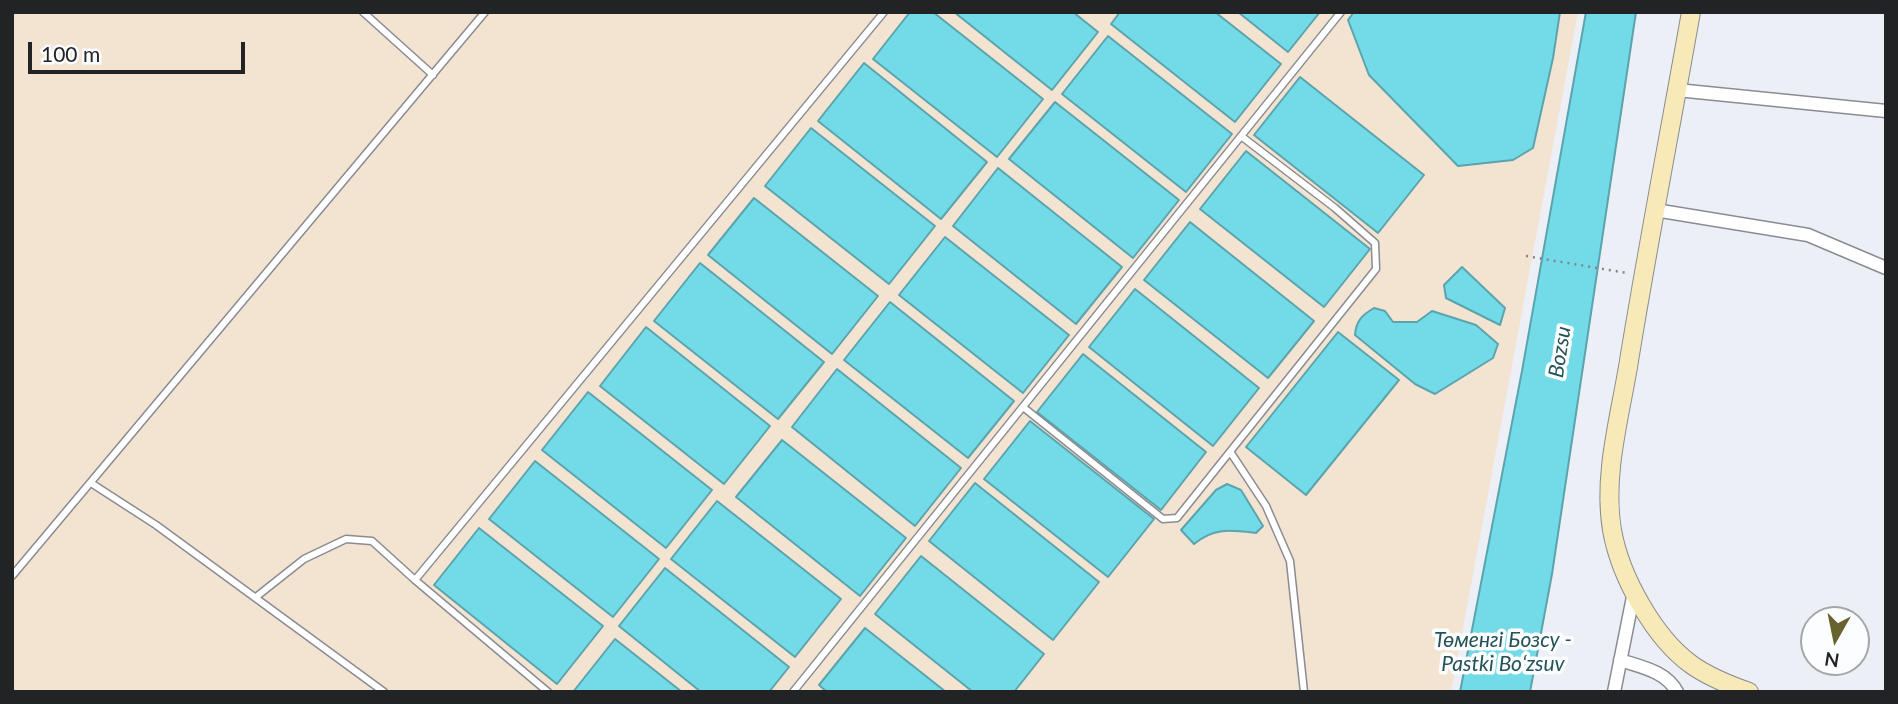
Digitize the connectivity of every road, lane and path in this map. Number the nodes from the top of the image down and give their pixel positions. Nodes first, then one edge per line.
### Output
1 (363, 12) edge
2 (485, 12) edge
3 (884, 12) edge
4 (1341, 12) edge
5 (1691, 12) edge
6 (433, 75) junction
7 (1677, 90) junction
8 (1886, 111) edge
9 (1241, 136) junction
10 (1655, 210) junction
11 (1526, 256) dead end
12 (1886, 268) edge
13 (1617, 271) dead end
14 (1023, 407) junction
15 (1231, 453) junction
16 (90, 483) junction
17 (12, 576) edge
18 (415, 580) junction
19 (1634, 592) junction
20 (256, 597) junction
21 (1620, 660) junction
22 (384, 692) edge
23 (548, 692) edge
24 (793, 692) edge
25 (1304, 692) edge
26 (1614, 692) edge
27 (1677, 692) edge
28 (1749, 692) edge

1 - 6 lane
2 - 6 lane
3 - 18 lane
4 - 9 lane
5 - 7 main road
6 - 16 lane
7 - 8 street
7 - 10 main road
9 - 14 lane
9 - 15 lane
10 - 12 street
10 - 19 main road
11 - 13 path
14 - 15 lane
14 - 24 lane
15 - 25 lane
16 - 17 lane
16 - 20 lane
18 - 20 lane
18 - 23 lane
19 - 21 street
19 - 28 main road
20 - 22 lane
21 - 26 street
21 - 27 street

